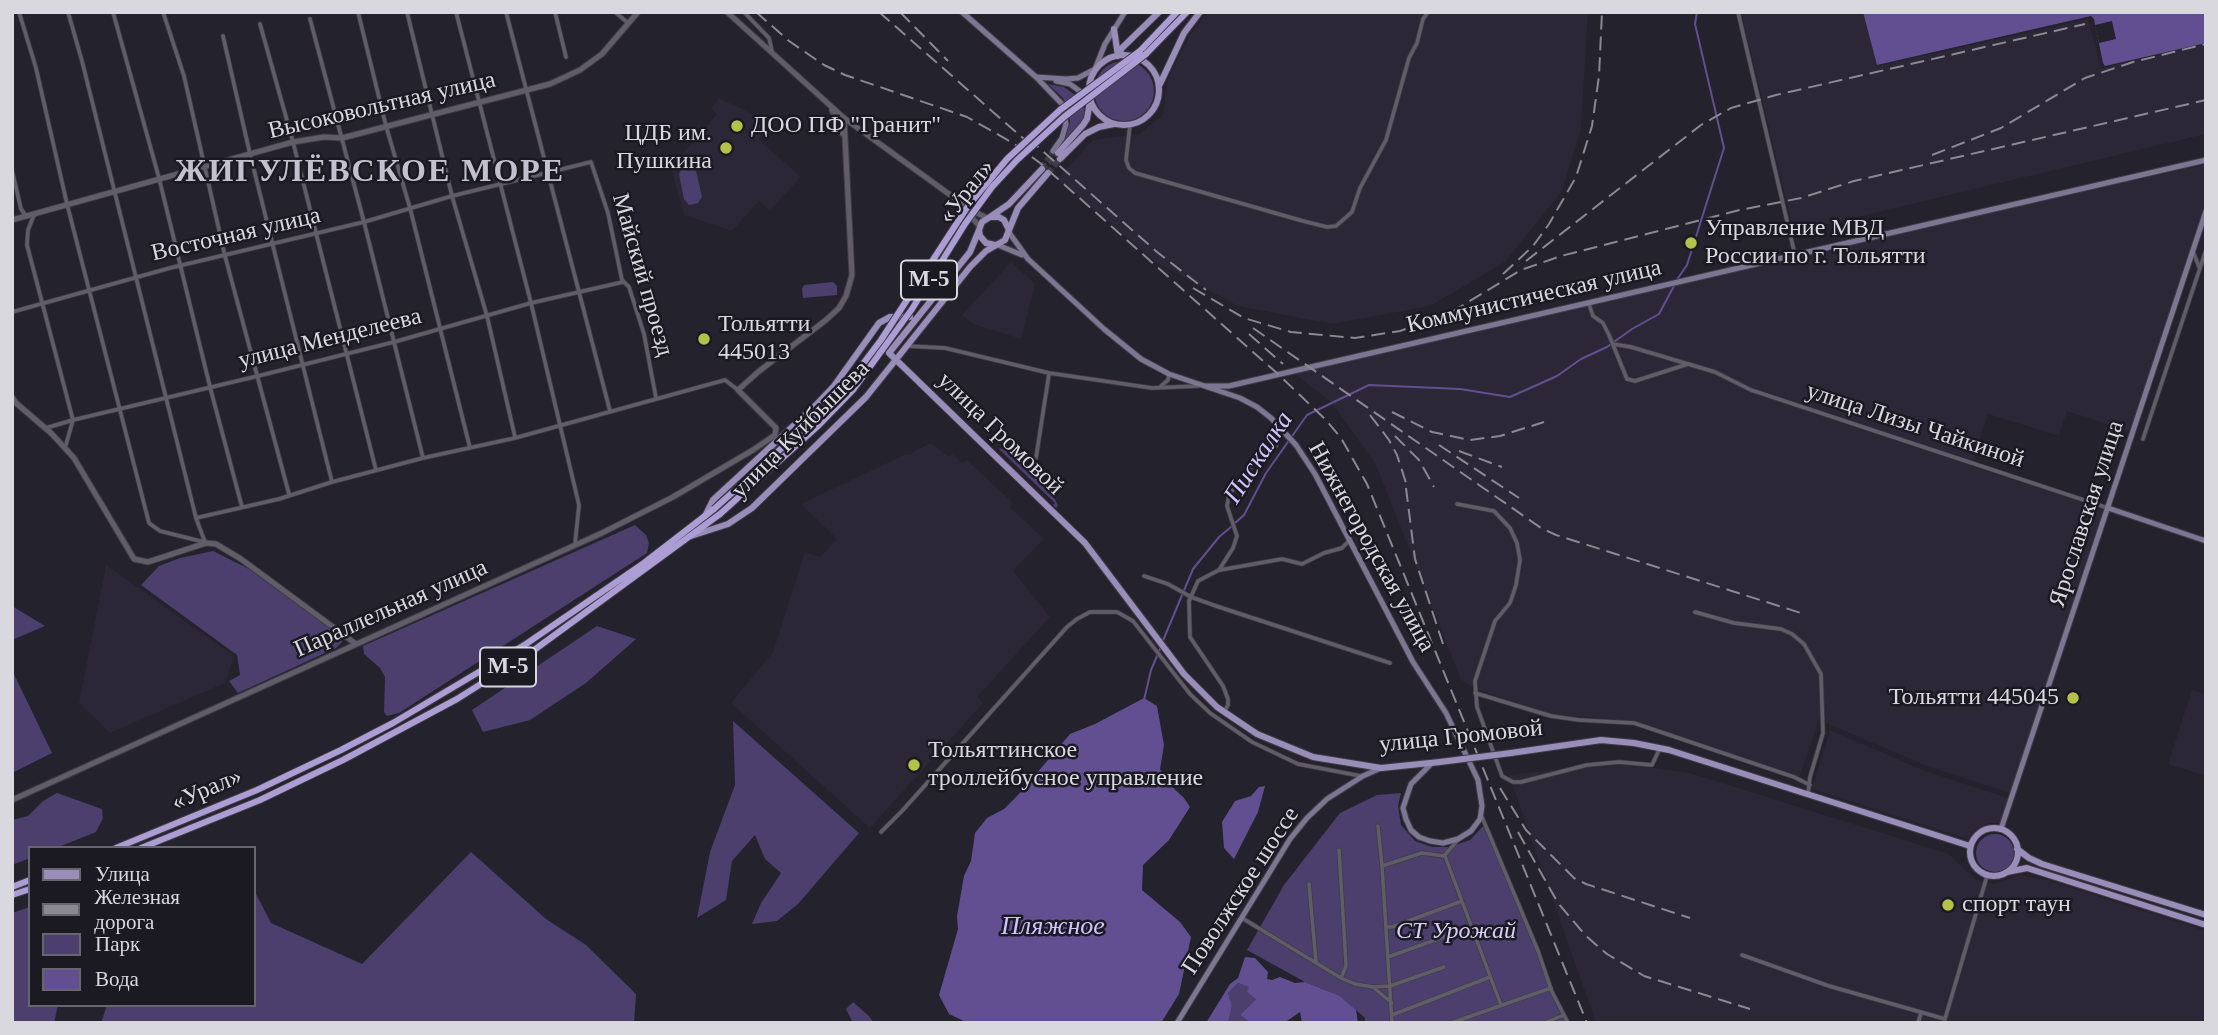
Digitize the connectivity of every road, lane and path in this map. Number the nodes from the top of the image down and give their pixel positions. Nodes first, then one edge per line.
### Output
1 (19, 12) edge
2 (68, 12) edge
3 (113, 12) edge
4 (163, 12) edge
5 (358, 12) edge
6 (407, 12) edge
7 (456, 12) edge
8 (506, 12) edge
9 (555, 12) edge
10 (615, 12) edge
11 (638, 12) edge
12 (727, 12) edge
13 (744, 12) edge
14 (962, 12) edge
15 (1125, 12) edge
16 (1159, 12) edge
17 (1177, 12) edge
18 (1187, 12) edge
19 (1200, 12) edge
20 (1428, 12) edge
21 (1738, 12) edge
22 (310, 19) dead end
23 (628, 23) junction
24 (260, 24) dead end
25 (1114, 29) junction
26 (223, 36) dead end
27 (1129, 42) junction
28 (772, 54) junction
29 (1118, 56) junction
30 (566, 57) dead end
31 (1095, 69) junction
32 (1036, 77) junction
33 (1160, 84) junction
34 (526, 90) junction
35 (1090, 99) junction
36 (478, 102) junction
37 (830, 105) junction
38 (431, 114) junction
39 (844, 118) junction
40 (1116, 124) junction
41 (1130, 124) junction
42 (386, 126) junction
43 (862, 132) junction
44 (342, 138) junction
45 (293, 142) junction
46 (844, 143) junction
47 (250, 154) junction
48 (1057, 154) junction
49 (2206, 160) edge
50 (590, 162) joint
51 (204, 167) junction
52 (12, 170) edge
53 (546, 172) junction
54 (159, 178) junction
55 (500, 184) junction
56 (114, 191) junction
57 (452, 196) junction
58 (953, 198) junction
59 (67, 204) junction
60 (410, 208) junction
61 (2206, 211) edge
62 (34, 213) junction
63 (26, 216) junction
64 (989, 217) junction
65 (12, 219) edge
66 (364, 222) junction
67 (979, 228) junction
68 (1008, 230) junction
69 (317, 233) junction
70 (272, 244) junction
71 (996, 245) junction
72 (2193, 250) junction
73 (2206, 250) edge
74 (1795, 255) junction
75 (225, 256) junction
76 (1028, 259) junction
77 (181, 265) junction
78 (2199, 269) junction
79 (136, 277) junction
80 (623, 282) junction
81 (90, 291) junction
82 (578, 293) junction
83 (1588, 302) junction
84 (43, 303) junction
85 (531, 303) junction
86 (12, 312) edge
87 (919, 314) junction
88 (487, 316) junction
89 (440, 329) junction
90 (394, 342) junction
91 (1613, 344) junction
92 (907, 346) junction
93 (347, 353) junction
94 (889, 353) joint
95 (897, 360) junction
96 (303, 363) junction
97 (1688, 364) junction
98 (1049, 373) junction
99 (1169, 374) junction
100 (258, 376) junction
101 (1205, 386) junction
102 (210, 387) junction
103 (1152, 388) junction
104 (738, 390) junction
105 (12, 397) edge
106 (656, 398) junction
107 (166, 399) junction
108 (119, 409) junction
109 (610, 411) junction
110 (73, 420) junction
111 (559, 426) junction
112 (45, 428) junction
113 (1281, 429) junction
114 (515, 438) junction
115 (2143, 439) dead end
116 (65, 449) junction
117 (470, 449) junction
118 (423, 458) junction
119 (1036, 458) dead end
120 (376, 470) junction
121 (332, 482) junction
122 (289, 494) junction
123 (1457, 504) dead end
124 (242, 507) junction
125 (2108, 508) junction
126 (717, 511) junction
127 (705, 516) junction
128 (196, 518) junction
129 (687, 538) junction
130 (1350, 540) junction
131 (2206, 541) edge
132 (206, 543) junction
133 (575, 545) junction
134 (1219, 570) junction
135 (1144, 576) dead end
136 (1191, 597) junction
137 (1695, 612) dead end
138 (356, 644) junction
139 (1390, 663) dead end
140 (1475, 693) junction
141 (1224, 712) junction
142 (1661, 748) junction
143 (1432, 763) junction
144 (311, 764) joint
145 (1381, 768) junction
146 (314, 774) joint
147 (1363, 776) junction
148 (1810, 785) junction
149 (1808, 794) junction
150 (12, 800) edge
151 (1481, 815) junction
152 (1378, 826) dead end
153 (2001, 829) junction
154 (881, 832) dead end
155 (1458, 839) junction
156 (121, 846) edge
157 (146, 846) edge
158 (1970, 846) junction
159 (2017, 849) junction
160 (1339, 850) dead end
161 (1444, 856) junction
162 (1382, 866) junction
163 (2007, 872) junction
164 (1987, 876) junction
165 (1309, 884) dead end
166 (1462, 901) junction
167 (2206, 915) edge
168 (1242, 918) junction
169 (2206, 925) edge
170 (1386, 927) junction
171 (1471, 927) junction
172 (1742, 955) dead end
173 (1388, 957) junction
174 (1316, 962) junction
175 (1444, 967) dead end
176 (1490, 977) junction
177 (1341, 978) junction
178 (1390, 986) junction
179 (1373, 987) junction
180 (1551, 988) junction
181 (1392, 1003) junction
182 (1501, 1005) junction
183 (1921, 1013) junction
184 (1392, 1015) junction
185 (1564, 1015) junction
186 (1177, 1023) edge
187 (1392, 1023) edge
188 (1451, 1023) edge
189 (1544, 1023) edge
190 (1568, 1023) edge
191 (1918, 1023) edge

1 - 59 street
2 - 56 street
3 - 54 street
4 - 51 street
5 - 42 street
6 - 38 street
7 - 36 street
8 - 34 street
9 - 30 street
10 - 23 street
11 - 23 street
12 - 28 street
13 - 28 street
14 - 32 main road
15 - 25 main road
16 - 27 main road
17 - 126 highway, «Урал» / М-5, bridge
18 - 126 highway, «Урал» / М-5, bridge
19 - 33 main road
20 - 41 street
21 - 74 street
22 - 44 street
23 - 34 street, Высоковольтная улица
24 - 45 street
25 - 27 main road
25 - 29 main road
25 - 31 main road
26 - 47 street
27 - 29 main road
28 - 37 street
29 - 31 main road
29 - 33 main road
31 - 32 main road
31 - 35 main road
32 - 35 main road
32 - 48 main road
33 - 41 main road
34 - 36 street, Высоковольтная улица
34 - 53 street
35 - 40 main road
35 - 48 main road
36 - 38 street, Высоковольтная улица
36 - 55 street
37 - 39 street
37 - 46 street
38 - 42 street, Высоковольтная улица
38 - 57 street
39 - 43 street
39 - 46 street
40 - 41 main road
40 - 48 main road
42 - 44 street, Высоковольтная улица
42 - 60 street
43 - 46 street
43 - 58 street
44 - 45 street, Высоковольтная улица
44 - 66 street
45 - 47 street, Высоковольтная улица
45 - 69 street
46 - 104 street
47 - 51 street, Высоковольтная улица
47 - 70 street
49 - 74 main road, Коммунистическая улица
50 - 53 street, Восточная улица
50 - 80 street, Майский проезд
51 - 54 street, Высоковольтная улица
51 - 75 street
52 - 63 street
53 - 55 street, Восточная улица
53 - 82 street
54 - 56 street, Высоковольтная улица
54 - 77 street
55 - 57 street, Восточная улица
55 - 85 street
56 - 59 street, Высоковольтная улица
56 - 79 street
57 - 60 street, Восточная улица
57 - 88 street
58 - 64 street
58 - 67 street
59 - 62 street, Высоковольтная улица
59 - 81 street
60 - 66 street, Восточная улица
60 - 89 street
61 - 72 main road, Ярославская улица
62 - 63 street, Высоковольтная улица
62 - 84 street
63 - 65 street, Высоковольтная улица
64 - 67 main road
64 - 68 main road
64 - 68 main road
66 - 69 street, Восточная улица
66 - 90 street
67 - 71 main road
67 - 87 main road, улица Куйбышева
68 - 71 main road
68 - 76 main road, Нижнегородская улица
69 - 70 street, Восточная улица
69 - 93 street
70 - 75 street, Восточная улица
70 - 96 street
71 - 76 main road, Нижнегородская улица
71 - 92 main road, улица Куйбышева
72 - 78 street
72 - 125 main road, Ярославская улица
73 - 78 street
74 - 83 main road, Коммунистическая улица
75 - 77 street, Восточная улица
75 - 100 street
76 - 99 main road, Нижнегородская улица
77 - 79 street, Восточная улица
77 - 102 street
78 - 115 street
79 - 81 street, Восточная улица
79 - 107 street
80 - 82 street, улица Менделеева
80 - 106 street, Майский проезд
81 - 84 street, Восточная улица
81 - 108 street
82 - 85 street, улица Менделеева
82 - 109 street
83 - 91 street
83 - 101 main road, Коммунистическая улица
84 - 86 street, Восточная улица
84 - 110 street
85 - 88 street, улица Менделеева
85 - 111 street
87 - 94 main road, улица Куйбышева
87 - 127 main road, улица Куйбышева
88 - 89 street, улица Менделеева
88 - 114 street
89 - 90 street, улица Менделеева
89 - 117 street
90 - 93 street, улица Менделеева
90 - 118 street
91 - 97 street, улица Лизы Чайкиной
91 - 97 street
92 - 95 main road, улица Куйбышева
92 - 98 street, Коммунистическая улица
93 - 96 street, улица Менделеева
93 - 120 street
94 - 95 main road, улица Громовой
95 - 129 main road, улица Куйбышева
95 - 141 main road, улица Громовой
96 - 100 street, улица Менделеева
96 - 121 street
97 - 125 street, улица Лизы Чайкиной
98 - 103 street, Коммунистическая улица
98 - 119 street
99 - 101 main road, Нижнегородская улица
99 - 103 street
100 - 102 street, улица Менделеева
100 - 122 street
101 - 103 street, Коммунистическая улица
101 - 113 main road, Нижнегородская улица
102 - 107 street, улица Менделеева
102 - 124 street
104 - 106 street
104 - 133 street, Параллельная улица
105 - 112 street
106 - 109 street
107 - 108 street, улица Менделеева
107 - 128 street
108 - 110 street, улица Менделеева
108 - 132 street
109 - 111 street
110 - 112 street, улица Менделеева
110 - 116 street
111 - 114 street
111 - 133 street
112 - 116 street
113 - 130 main road, Нижнегородская улица
113 - 134 street
114 - 117 street
116 - 132 street
117 - 118 street
118 - 120 street
120 - 121 street
121 - 122 street
122 - 124 street
123 - 140 street
124 - 128 street
125 - 131 main road, улица Лизы Чайкиной
125 - 153 main road, Ярославская улица
126 - 127 highway, М-5
126 - 129 highway, «Урал» / М-5
127 - 144 highway, улица Куйбышева / М-5
128 - 132 street
129 - 146 highway, улица Куйбышева / М-5
130 - 134 street
130 - 151 main road, Нижнегородская улица
132 - 138 street
133 - 138 street, Параллельная улица
134 - 136 street
135 - 136 street
136 - 139 street
136 - 141 street
137 - 148 street
138 - 150 street, Параллельная улица
140 - 142 street
140 - 148 street
141 - 145 main road, улица Громовой
142 - 143 main road, улица Громовой, bridge
142 - 149 main road, улица Громовой
143 - 145 main road, улица Громовой
143 - 155 main road
144 - 156 highway, «Урал» / М-5
145 - 147 main road, Поволжское шоссе
146 - 157 highway, «Урал» / М-5
147 - 154 street
147 - 168 main road, Поволжское шоссе
148 - 149 street
149 - 158 main road, улица Громовой
151 - 155 main road
151 - 180 street
152 - 162 street
153 - 158 main road
153 - 159 main road
155 - 161 street
158 - 164 main road
159 - 163 main road
159 - 167 main road
160 - 177 street
161 - 162 street
161 - 166 street
162 - 170 street
163 - 164 main road
163 - 169 main road
164 - 183 street
165 - 174 street
166 - 170 street
166 - 171 street
168 - 174 street
168 - 186 main road, Поволжское шоссе
170 - 173 street
171 - 173 street
171 - 176 street
172 - 183 street
173 - 178 street
174 - 177 street
175 - 178 street
176 - 182 street
176 - 184 street
177 - 179 street
178 - 179 street
178 - 181 street
179 - 181 street
180 - 182 street
180 - 185 street
181 - 184 street
182 - 188 street
183 - 191 street
184 - 187 street
185 - 189 street
185 - 190 street

